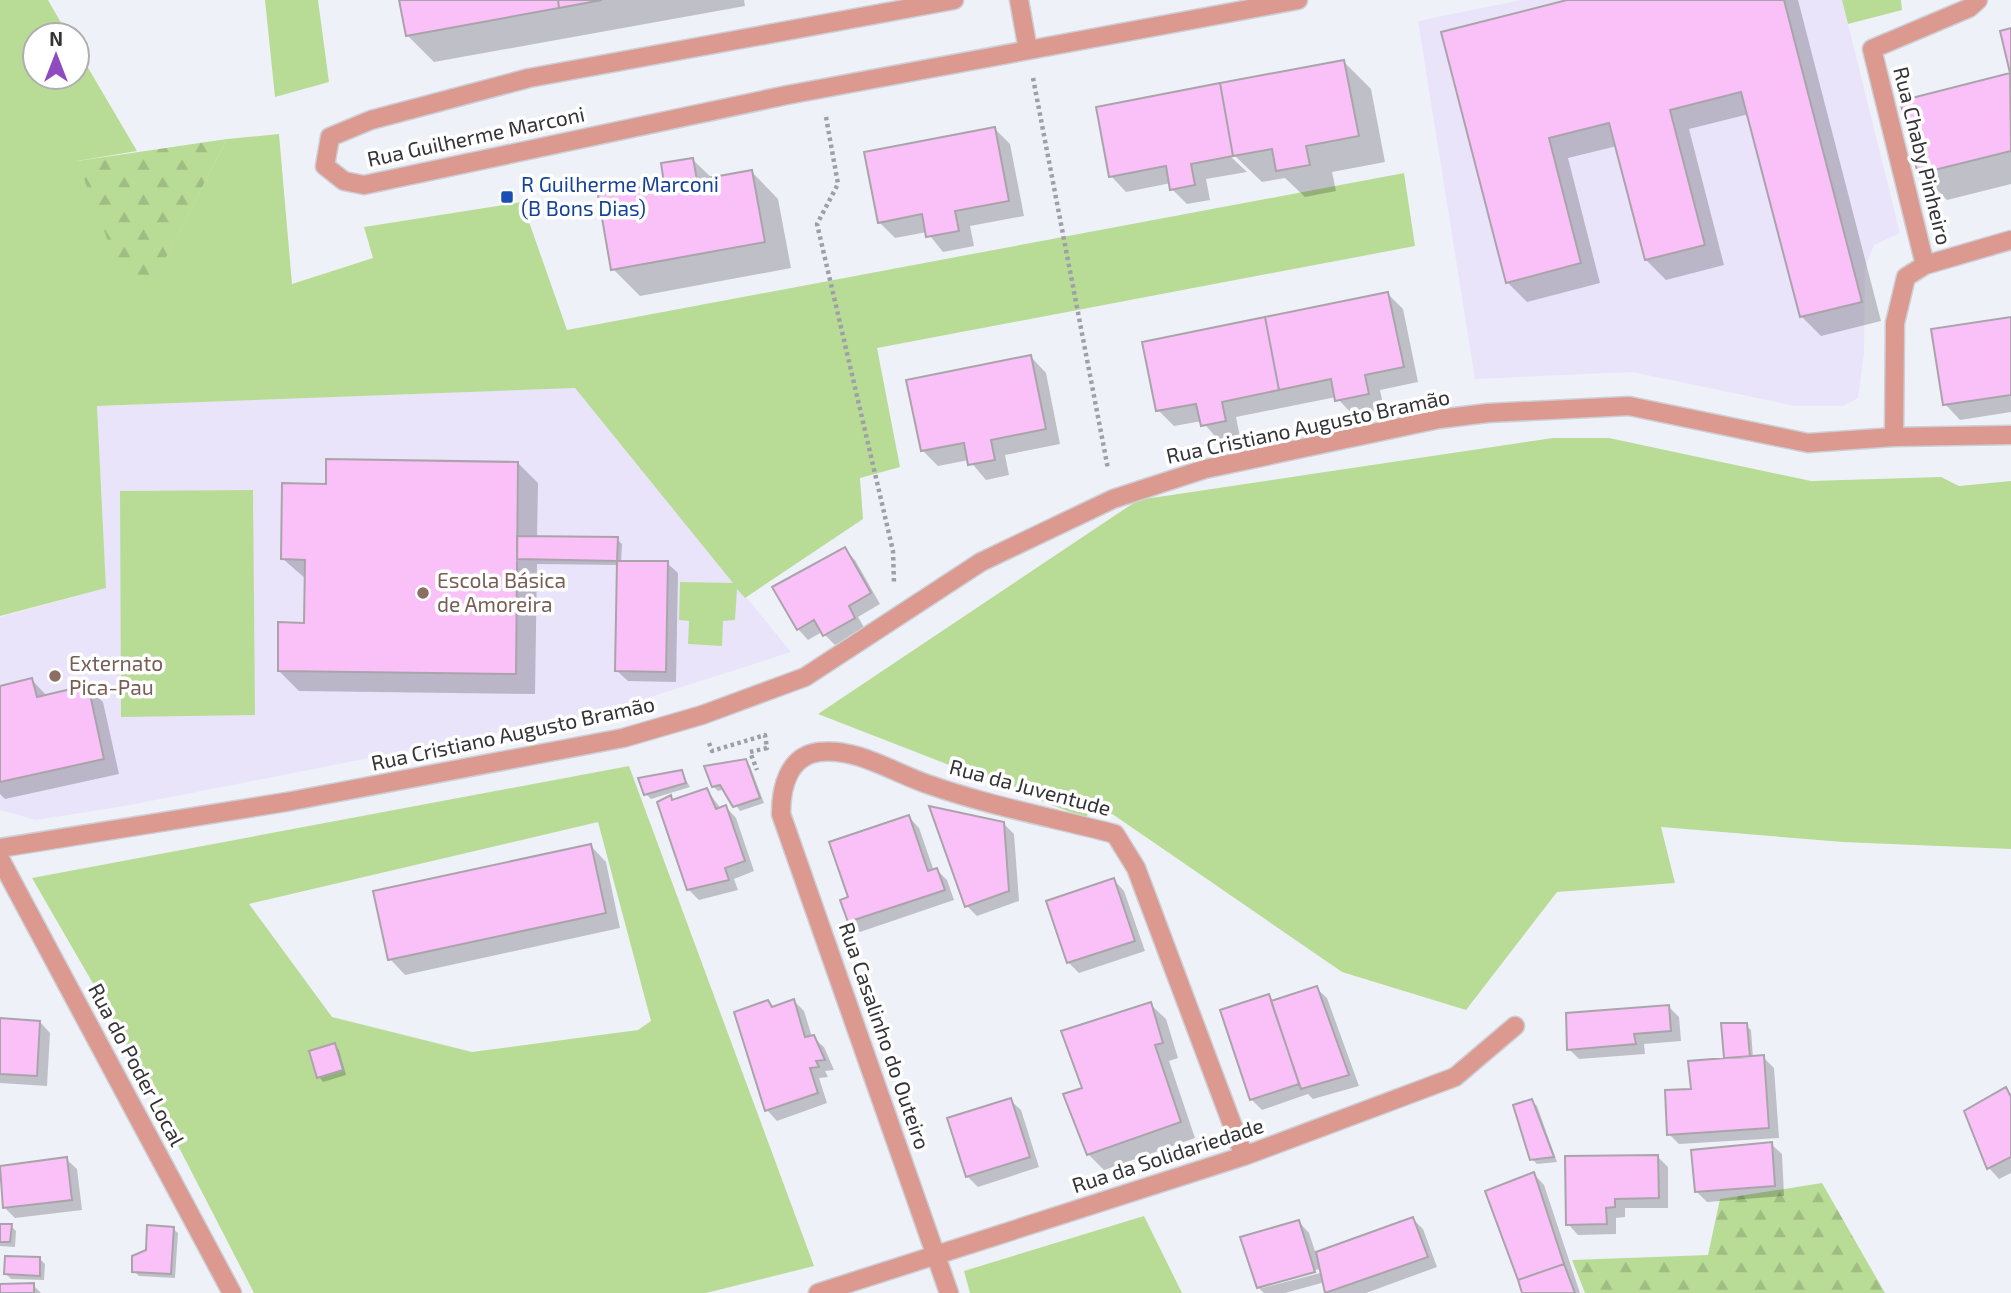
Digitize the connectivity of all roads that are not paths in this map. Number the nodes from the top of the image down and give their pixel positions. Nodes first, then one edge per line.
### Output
1 (954, 0) edge
2 (1019, 0) edge
3 (1298, 0) edge
4 (1978, 0) edge
5 (1028, 50) junction
6 (2011, 240) edge
7 (1925, 265) junction
8 (2011, 435) edge
9 (1894, 437) junction
10 (781, 794) joint
11 (0, 848) edge
12 (0, 859) edge
13 (1515, 1026) dead end
14 (1244, 1156) junction
15 (937, 1256) junction
16 (232, 1293) edge
17 (818, 1293) edge
18 (950, 1293) edge

1 - 5 street, Rua Guilherme Marconi
2 - 5 street
3 - 5 street, Rua Guilherme Marconi
4 - 7 street, Rua Chaby Pinheiro
6 - 7 street
7 - 9 street
8 - 9 street, Rua Cristiano Augusto Bramão
9 - 11 street, Rua Cristiano Augusto Bramão
10 - 14 street, Rua da Juventude
10 - 15 street, Rua Casalinho do Outeiro
12 - 16 street, Rua do Poder Local
13 - 14 street, Rua da Solidariedade
14 - 15 street, Rua da Solidariedade
15 - 17 street, Rua da Solidariedade
15 - 18 street, Rua Casalinho do Outeiro

